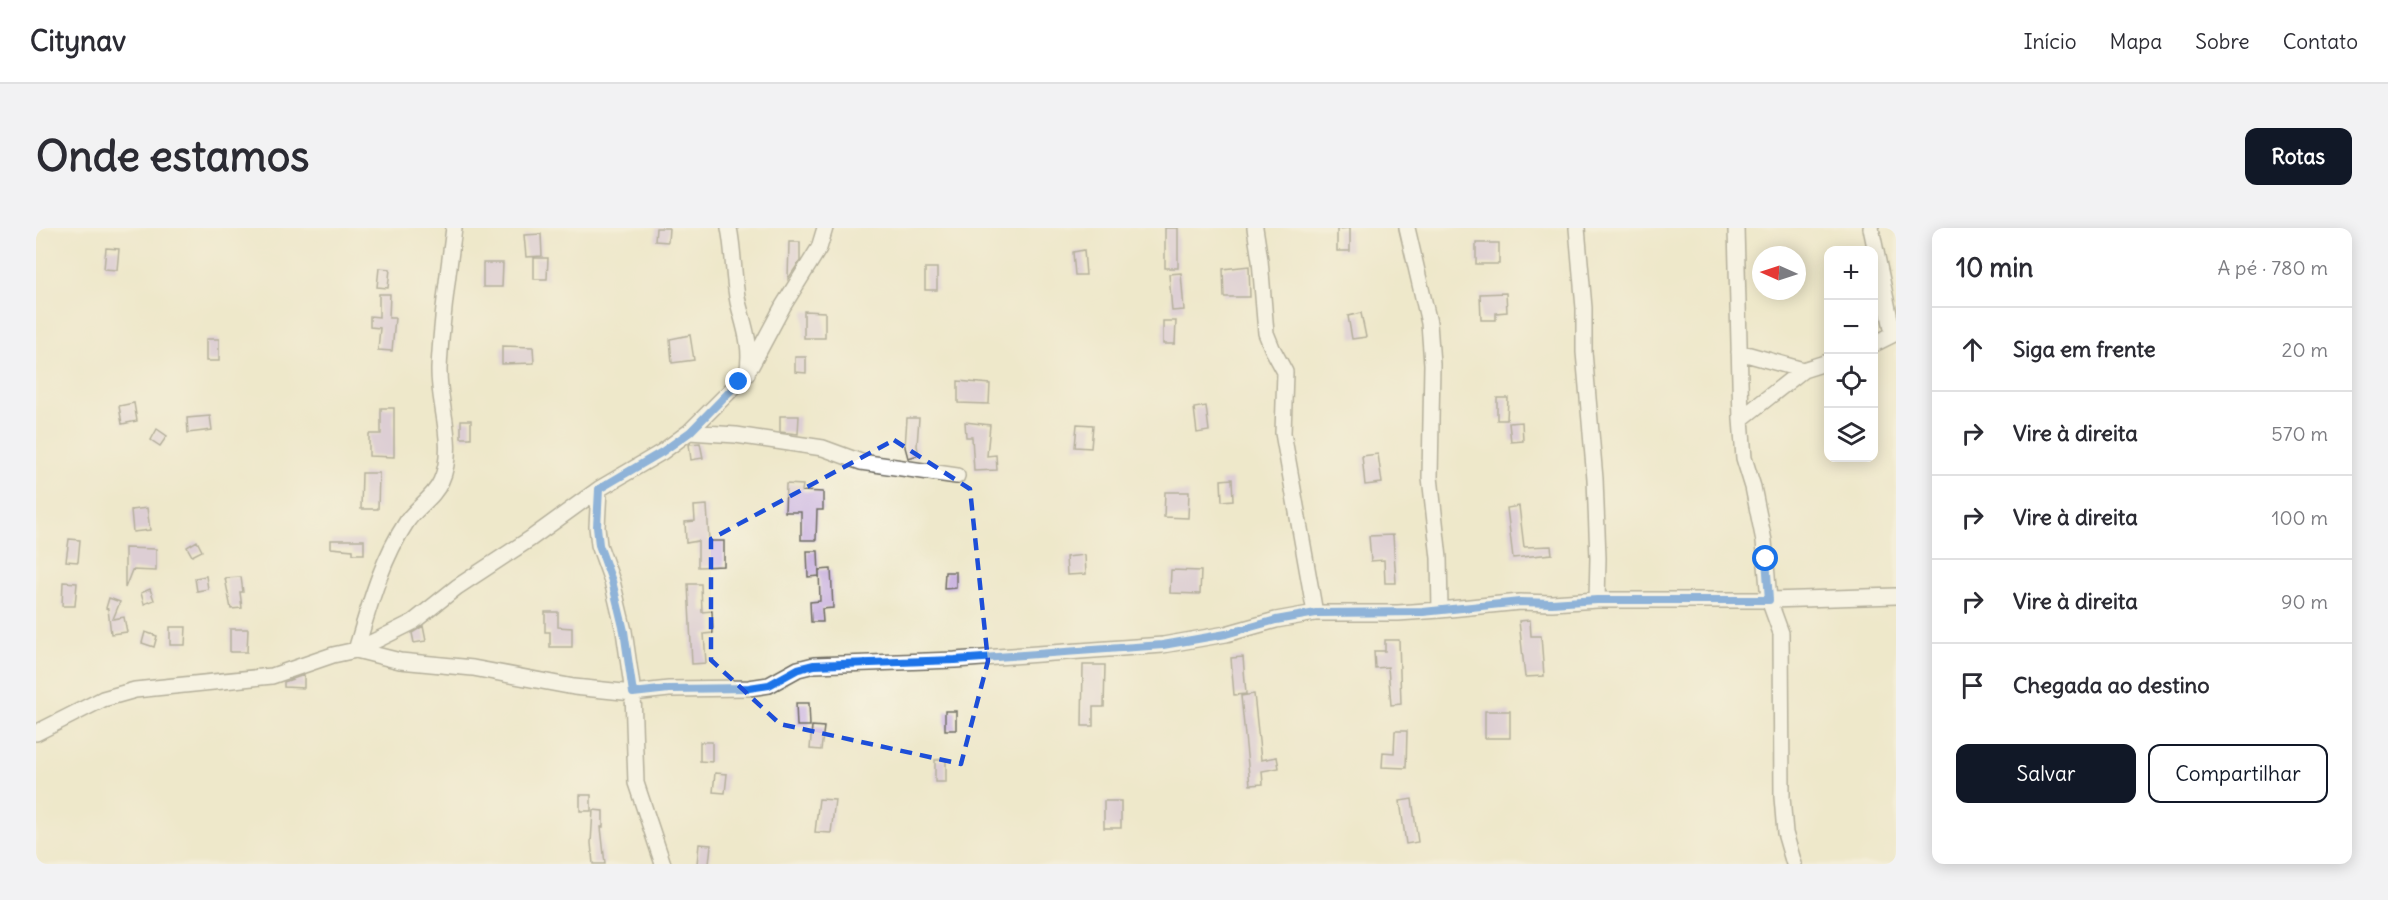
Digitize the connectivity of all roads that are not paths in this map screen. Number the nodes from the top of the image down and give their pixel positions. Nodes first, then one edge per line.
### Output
1 (454, 228) edge
2 (729, 228) edge
3 (825, 228) edge
4 (1255, 228) edge
5 (1407, 228) edge
6 (1577, 228) edge
7 (1736, 228) edge
8 (1871, 228) edge
9 (1894, 333) edge
10 (1878, 342) edge
11 (1739, 352) junction
12 (1824, 363) edge
13 (1803, 370) junction
14 (747, 374) junction
15 (1741, 419) junction
16 (690, 432) junction
17 (957, 476) dead end
18 (599, 489) junction
19 (1896, 596) edge
20 (1597, 600) junction
21 (1769, 600) junction
22 (1440, 610) junction
23 (1316, 613) junction
24 (356, 650) junction
25 (633, 693) junction
26 (36, 733) edge
27 (663, 864) edge
28 (1794, 864) edge

1 - 24 street
2 - 14 street
3 - 14 street
4 - 23 street
5 - 22 street
6 - 20 street
7 - 11 street
8 - 9 street
9 - 10 street
11 - 13 street
11 - 15 street
12 - 13 street
13 - 15 street
14 - 16 street
15 - 21 street
16 - 17 street
16 - 18 street
18 - 24 street
18 - 25 street
19 - 21 street
20 - 21 street
20 - 22 street
21 - 28 street
22 - 23 street
23 - 25 street
24 - 25 street
24 - 26 street
25 - 27 street

